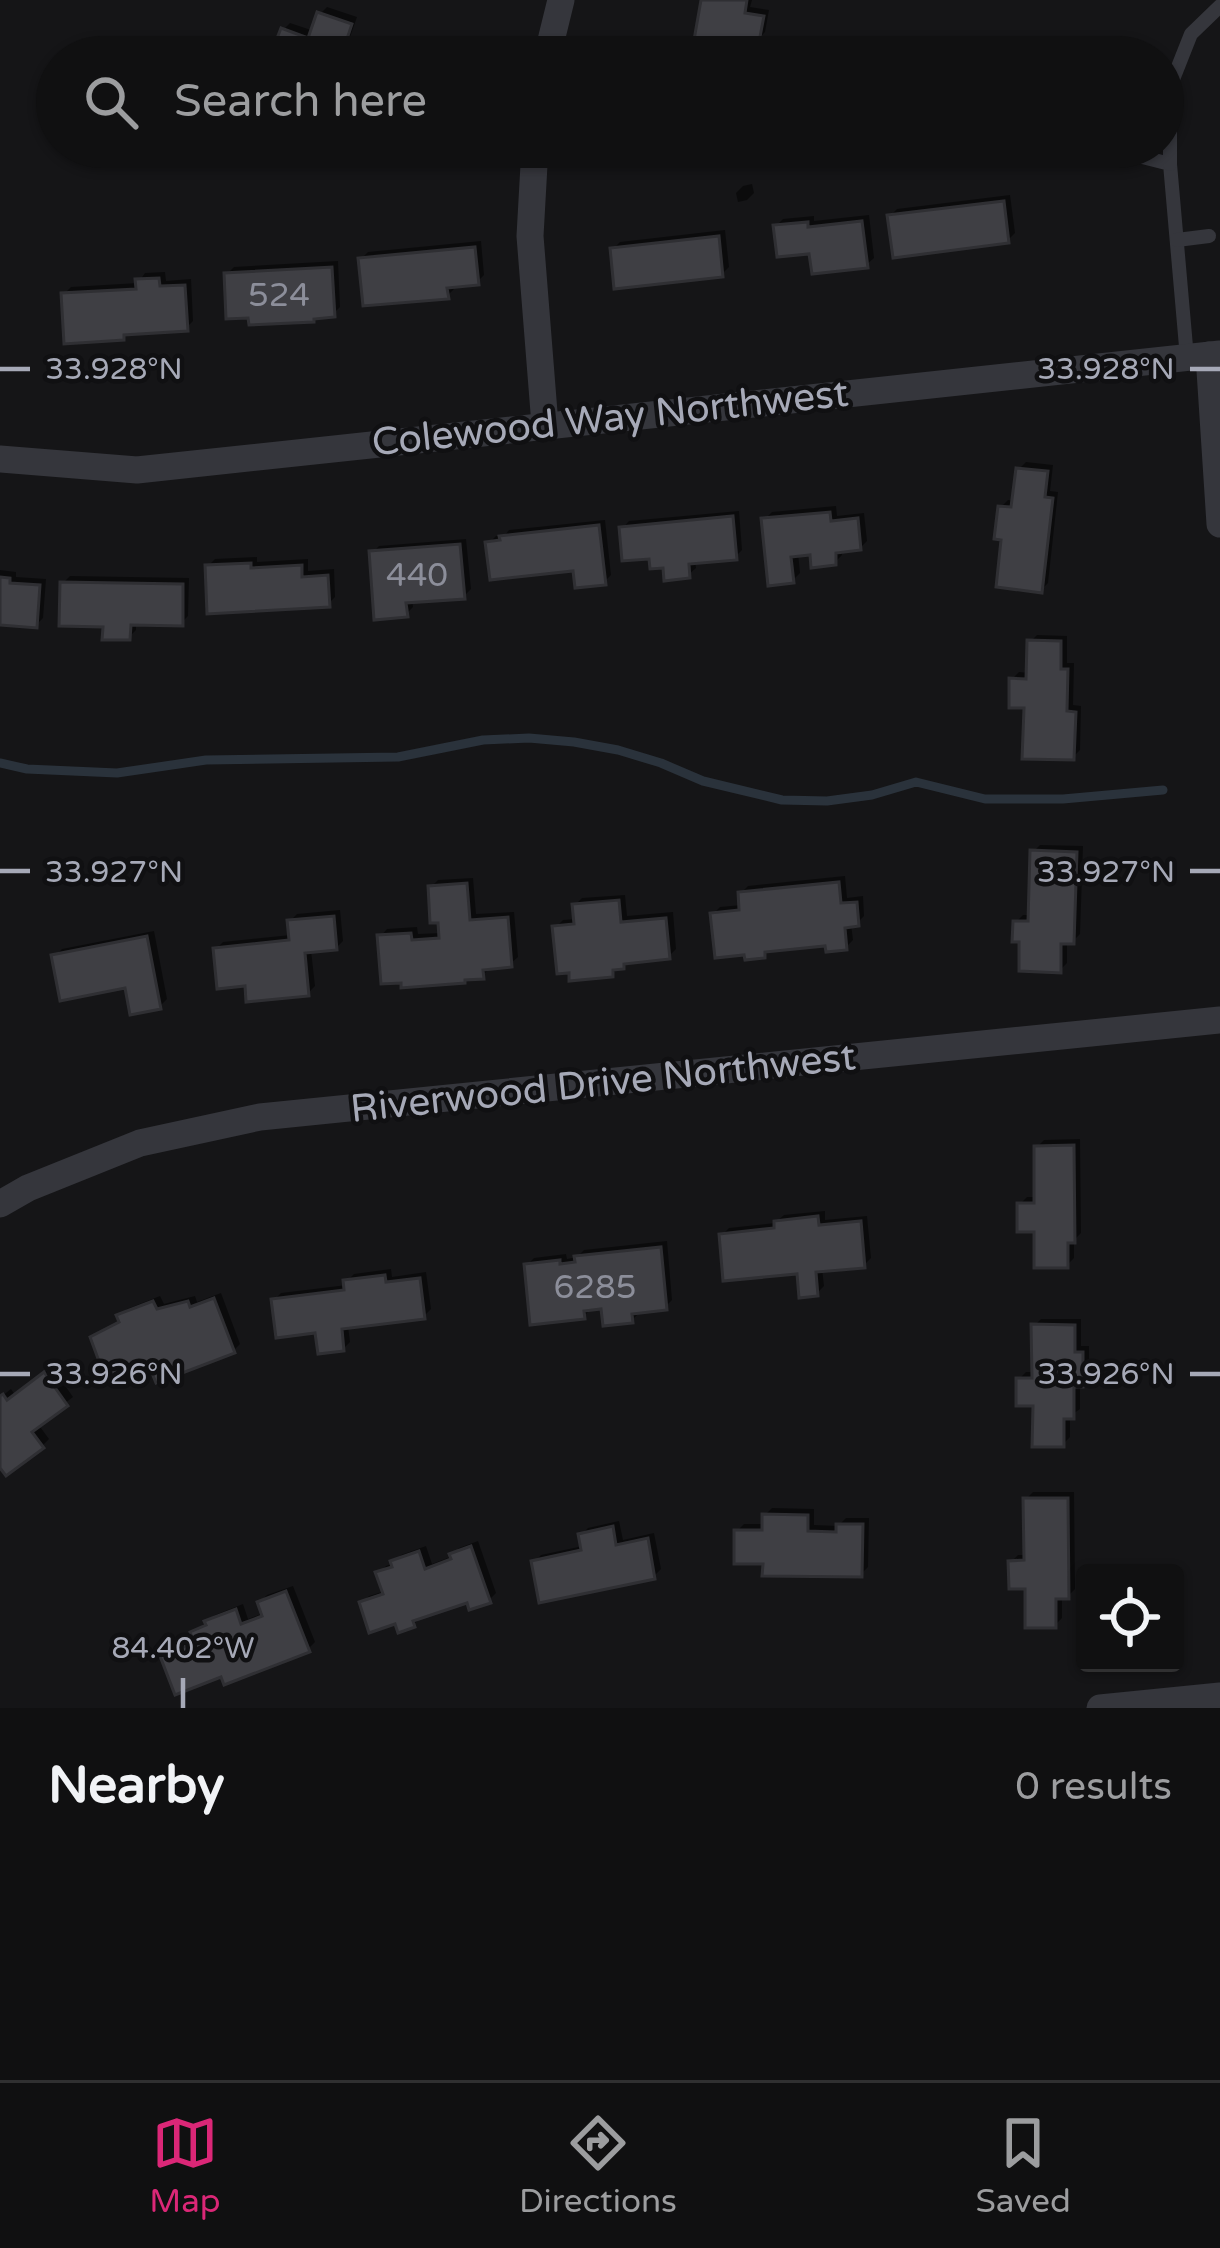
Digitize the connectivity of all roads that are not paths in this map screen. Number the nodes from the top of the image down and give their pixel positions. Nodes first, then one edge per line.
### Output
1 (561, 0) edge
2 (1220, 6) edge
3 (552, 36) edge
4 (1184, 52) edge
5 (534, 168) edge
6 (1170, 168) edge
7 (1209, 236) dead end
8 (1177, 240) junction
9 (1205, 355) edge
10 (545, 425) junction
11 (0, 459) edge
12 (1220, 524) edge
13 (1220, 1020) edge
14 (0, 1204) edge
15 (1220, 1696) edge
16 (1100, 1708) edge

1 - 3 street
2 - 4 lane
5 - 10 street
6 - 8 lane
7 - 8 lane
8 - 9 lane
9 - 10 street, Colewood Way Northwest
9 - 12 street
10 - 11 street, Colewood Way Northwest
13 - 14 street, Riverwood Drive Northwest
15 - 16 street

